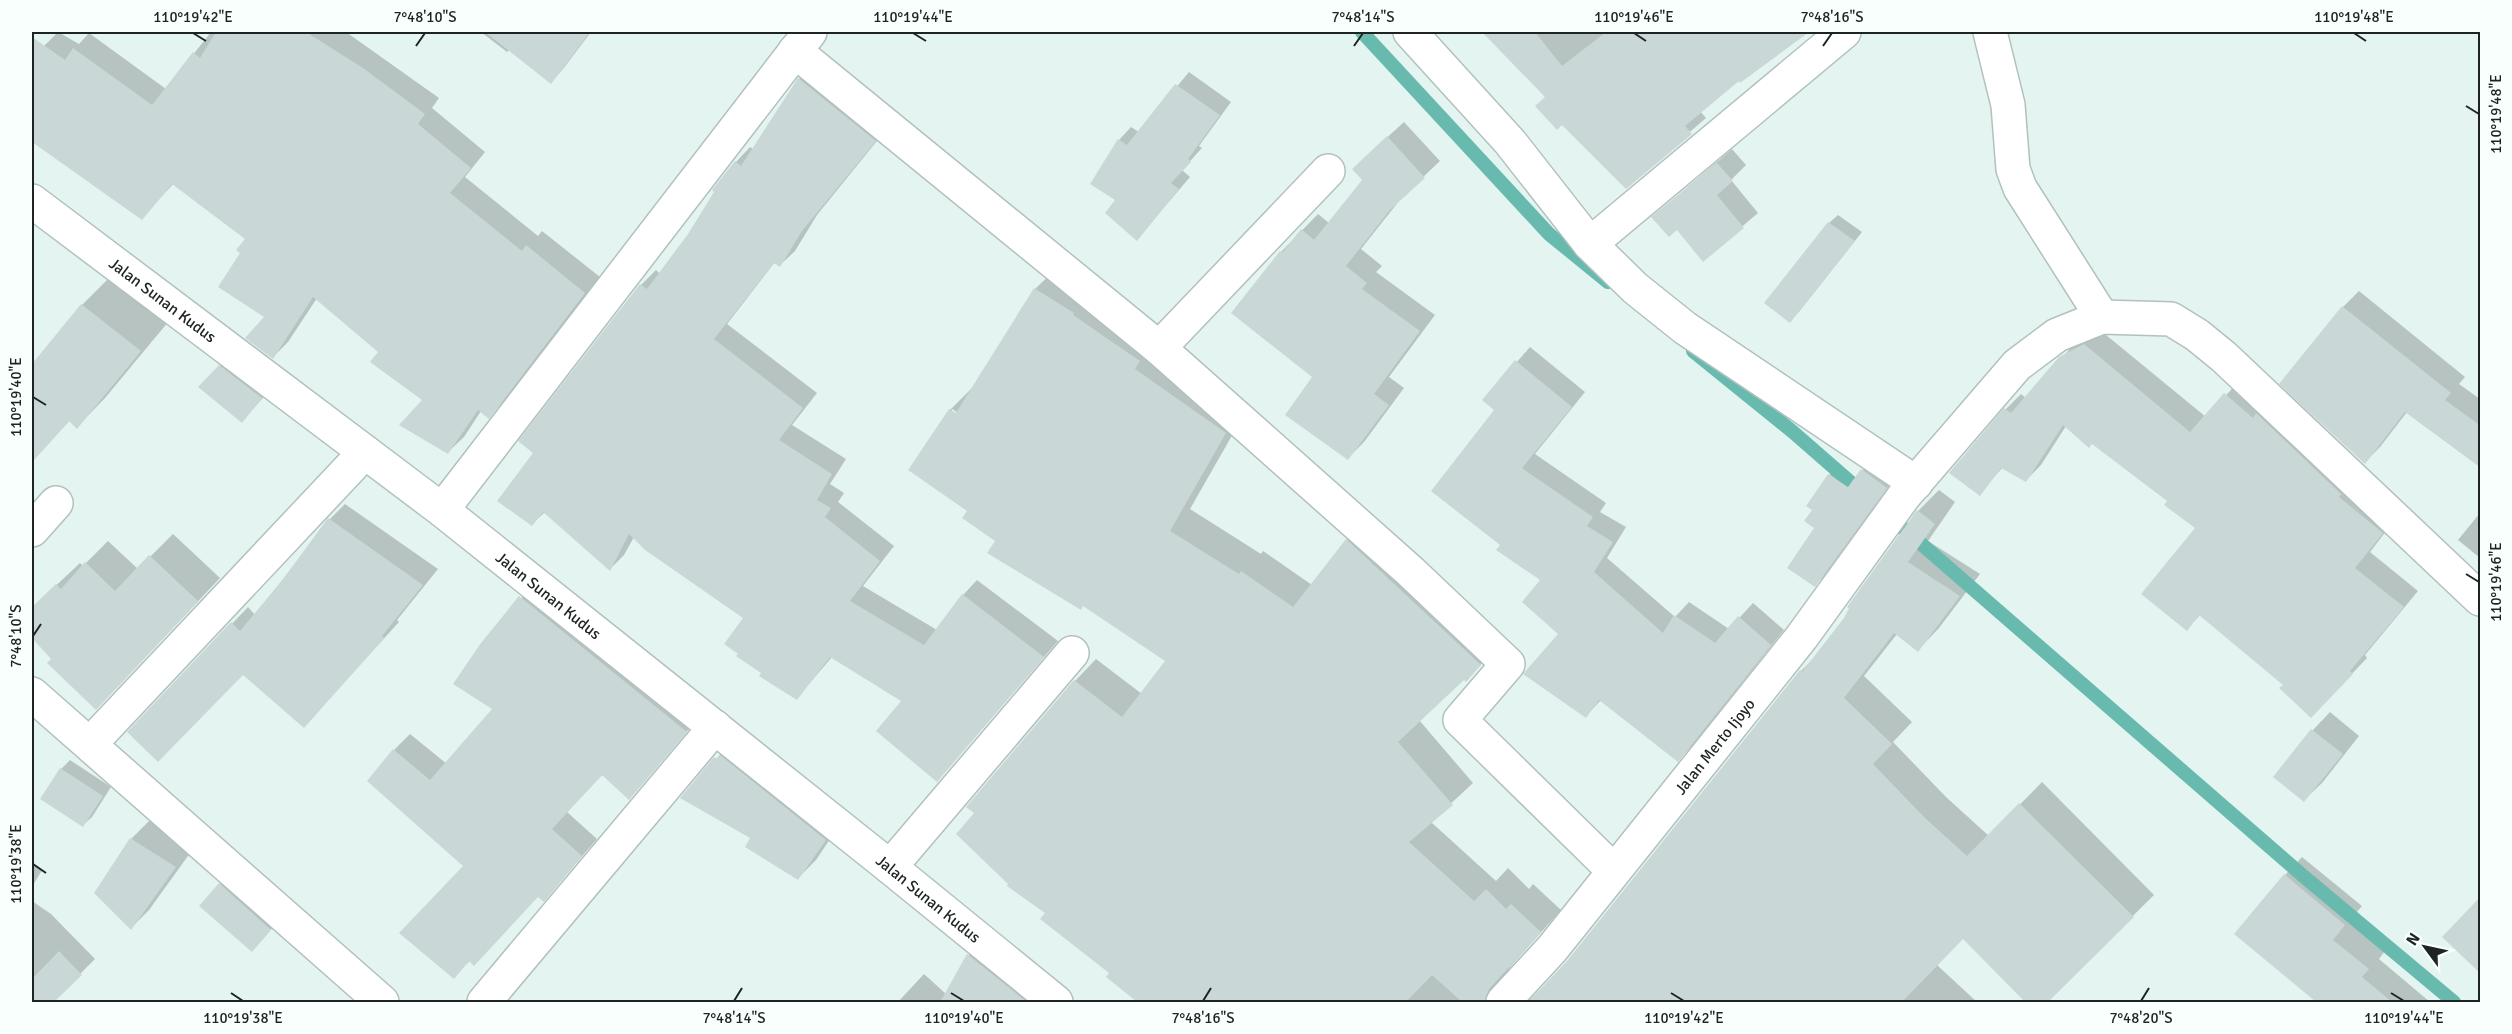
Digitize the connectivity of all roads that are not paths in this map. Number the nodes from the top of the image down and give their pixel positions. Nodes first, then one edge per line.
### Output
1 (1410, 32) edge
2 (1844, 32) edge
3 (1990, 32) edge
4 (802, 41) edge
5 (1328, 171) dead end
6 (32, 201) edge
7 (1590, 244) junction
8 (2102, 316) junction
9 (1159, 348) junction
10 (365, 452) junction
11 (1910, 489) junction
12 (56, 503) dead end
13 (442, 510) junction
14 (32, 530) edge
15 (2481, 599) edge
16 (1072, 653) dead end
17 (33, 698) edge
18 (715, 728) junction
19 (90, 744) junction
20 (890, 867) junction
21 (1614, 871) junction
22 (382, 1002) edge
23 (484, 1002) edge
24 (1056, 1002) edge
25 (1503, 1002) edge

1 - 7 street
2 - 7 street
3 - 8 street
4 - 9 street
4 - 13 street
5 - 9 street
6 - 10 street, Jalan Sunan Kudus
7 - 11 street
8 - 11 street, Jalan Merto Ijoyo
8 - 15 street
9 - 21 street
10 - 13 street, Jalan Sunan Kudus
10 - 19 street
11 - 21 street, Jalan Merto Ijoyo
12 - 14 street
13 - 18 street, Jalan Sunan Kudus
16 - 20 street
17 - 19 street
18 - 20 street, Jalan Sunan Kudus
18 - 23 street
19 - 22 street
20 - 24 street, Jalan Sunan Kudus
21 - 25 street, Jalan Merto Ijoyo

